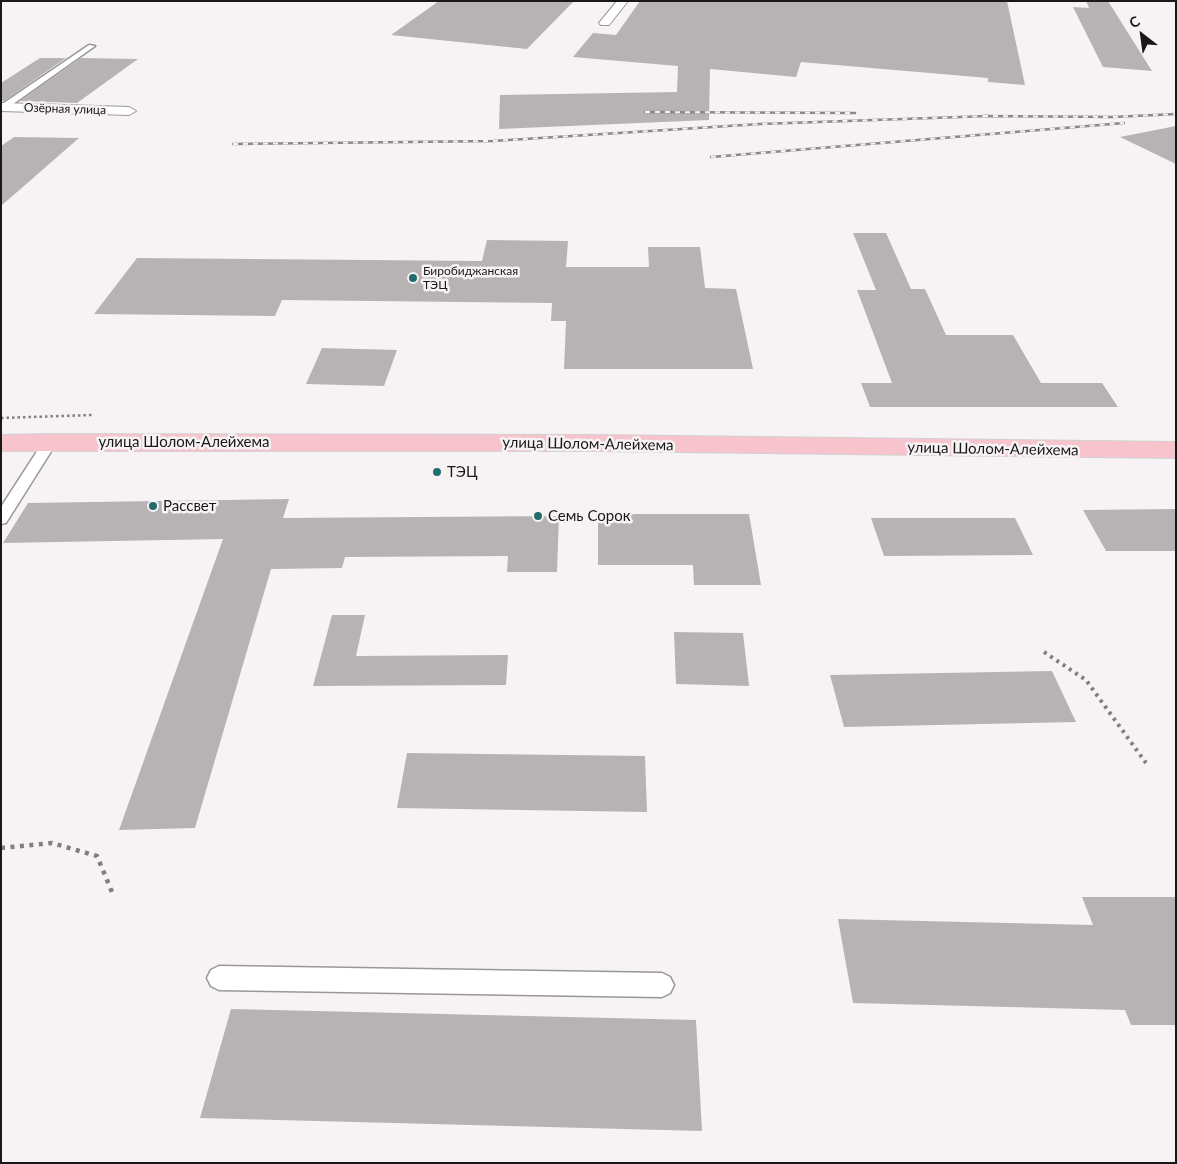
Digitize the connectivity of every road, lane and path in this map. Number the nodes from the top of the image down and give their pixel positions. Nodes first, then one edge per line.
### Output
1 (623, 1) edge
2 (605, 23) dead end
3 (91, 46) dead end
4 (4, 108) edge
5 (129, 111) dead end
6 (92, 415) dead end
7 (1, 418) edge
8 (50, 442) junction
9 (1, 444) edge
10 (1176, 450) edge
11 (1, 519) edge
12 (1044, 652) dead end
13 (1146, 763) dead end
14 (1, 848) edge
15 (114, 897) dead end
16 (219, 978) dead end
17 (662, 985) dead end

1 - 2 street
3 - 4 lane
4 - 5 street, Озёрная улица
6 - 7 path
8 - 9 main road, улица Шолом-Алейхема
8 - 10 main road, улица Шолом-Алейхема
8 - 11 lane
12 - 13 path
14 - 15 path
16 - 17 lane

